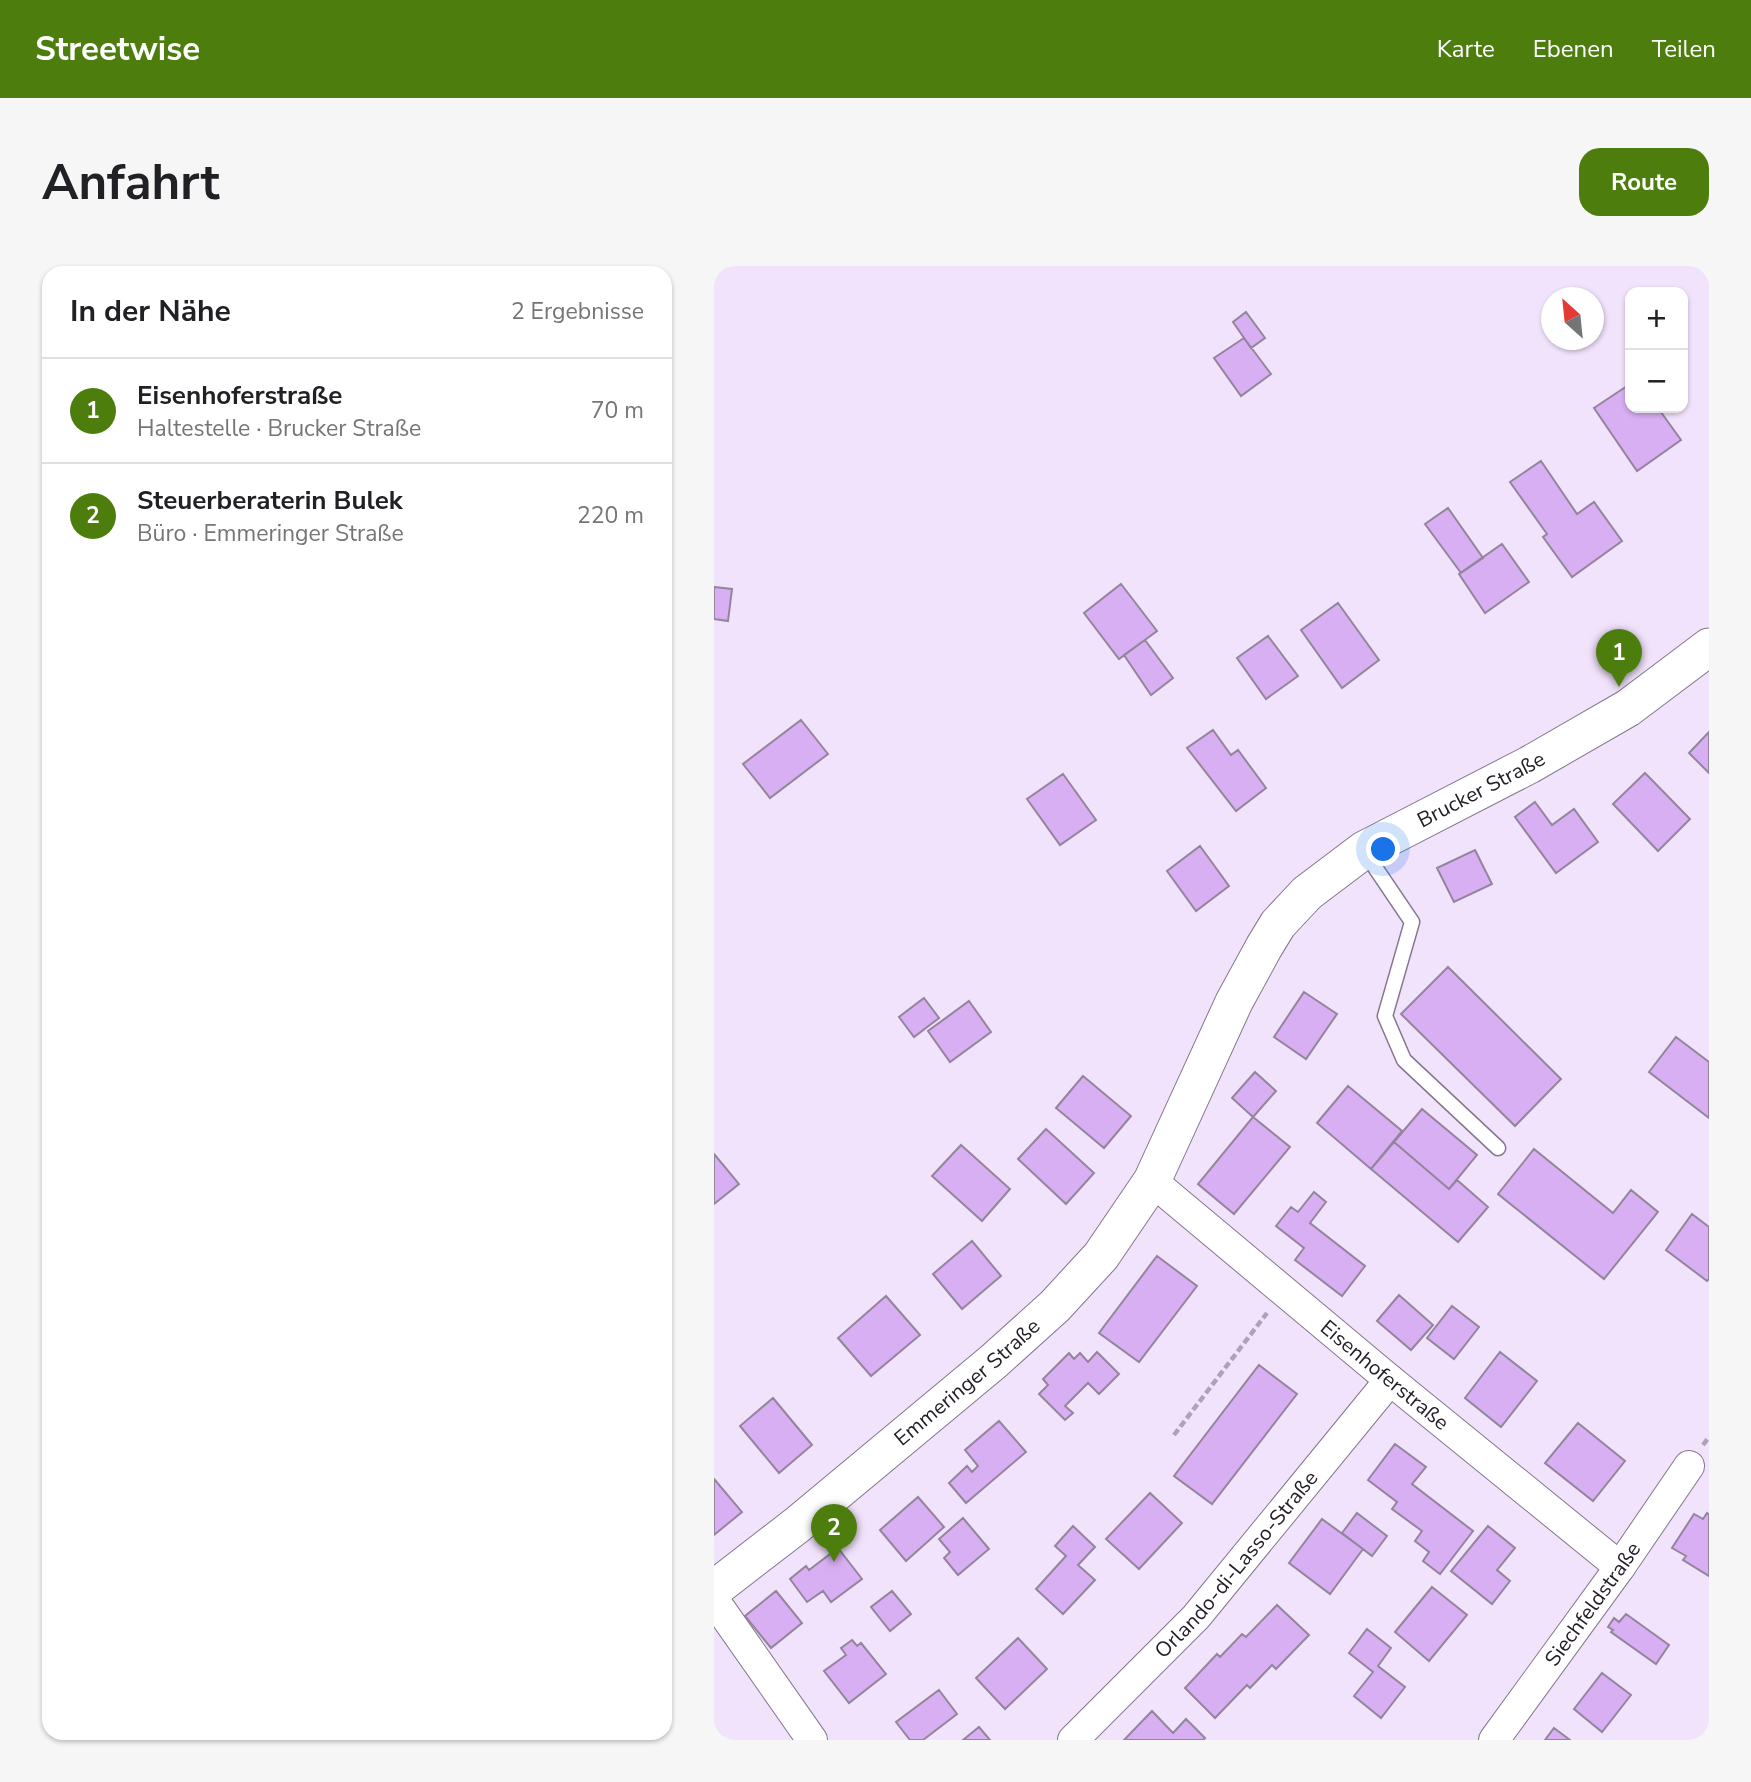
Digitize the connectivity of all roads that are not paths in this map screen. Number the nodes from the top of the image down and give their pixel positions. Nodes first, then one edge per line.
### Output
1 (1709, 647) edge
2 (1363, 850) junction
3 (1174, 1133) joint
4 (1498, 1148) dead end
5 (1152, 1181) junction
6 (1390, 1380) junction
7 (1689, 1466) dead end
8 (1620, 1567) junction
9 (714, 1589) edge
10 (714, 1600) edge
11 (812, 1740) edge
12 (1073, 1740) edge
13 (1494, 1740) edge

1 - 2 street, Brucker Straße
2 - 3 street, Brucker Straße
2 - 4 lane
3 - 5 street, Emmeringer Straße
5 - 6 street, Eisenhoferstraße
5 - 9 street, Emmeringer Straße
6 - 8 street, Eisenhoferstraße
6 - 12 street, Orlando-di-Lasso-Straße
7 - 8 street, Siechfeldstraße
8 - 13 street, Siechfeldstraße
10 - 11 street

